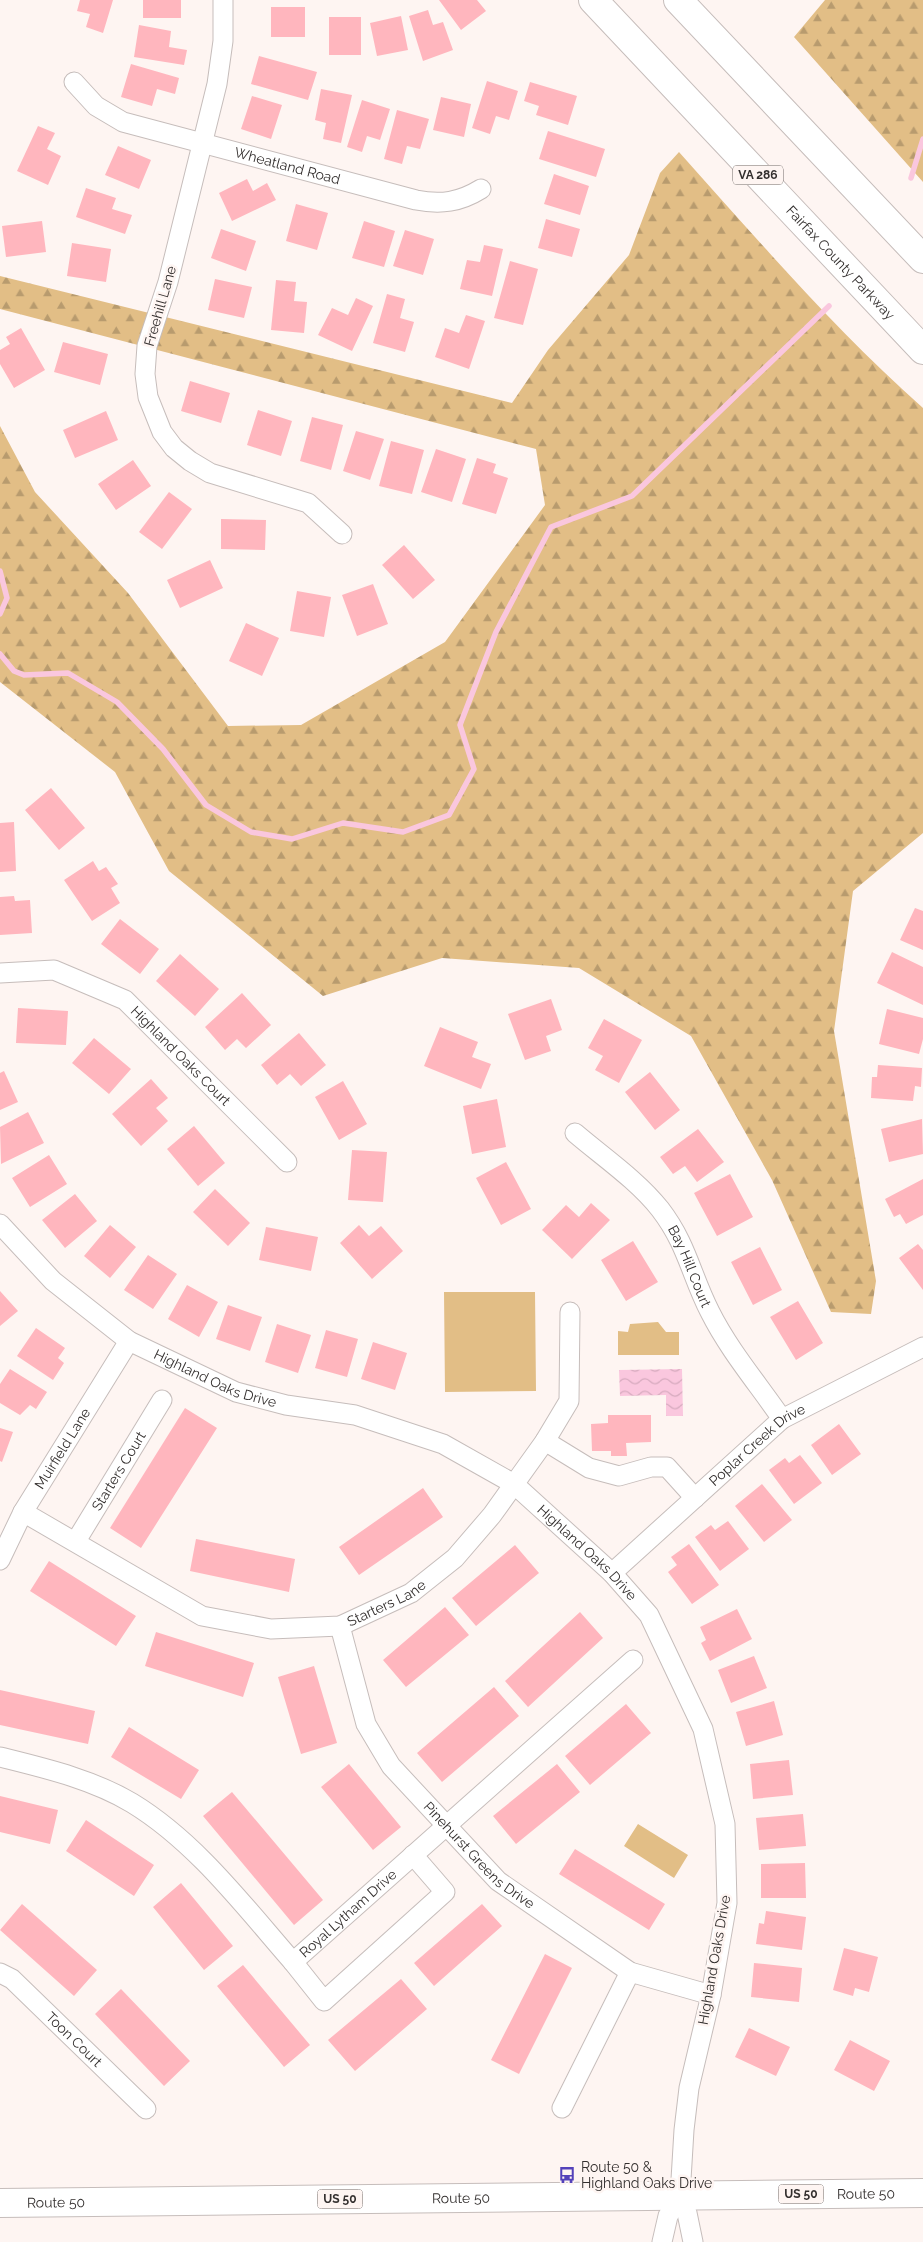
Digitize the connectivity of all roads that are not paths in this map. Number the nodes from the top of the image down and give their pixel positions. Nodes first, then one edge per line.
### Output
1 (223, 0) edge
2 (593, 0) edge
3 (678, 0) edge
4 (74, 82) dead end
5 (204, 144) junction
6 (481, 189) dead end
7 (923, 259) edge
8 (923, 350) edge
9 (342, 534) dead end
10 (0, 973) edge
11 (575, 1133) dead end
12 (287, 1162) dead end
13 (0, 1224) edge
14 (570, 1312) dead end
15 (129, 1341) junction
16 (923, 1347) edge
17 (162, 1400) dead end
18 (782, 1420) junction
19 (545, 1440) junction
20 (514, 1484) junction
21 (695, 1498) junction
22 (23, 1512) junction
23 (76, 1541) junction
24 (0, 1560) edge
25 (612, 1573) junction
26 (340, 1626) junction
27 (633, 1660) dead end
28 (0, 1757) edge
29 (447, 1825) junction
30 (413, 1855) junction
31 (293, 1962) junction
32 (630, 1972) junction
33 (0, 1973) edge
34 (711, 1995) junction
35 (562, 2108) dead end
36 (146, 2109) dead end
37 (923, 2193) edge
38 (680, 2196) junction
39 (0, 2203) edge
40 (662, 2242) edge
41 (692, 2242) edge

1 - 5 street, Freehill Lane
2 - 8 highway, Fairfax County Parkway / VA 286
3 - 7 highway
4 - 5 street, Wheatland Road
5 - 6 street, Wheatland Road
5 - 9 street, Freehill Lane
10 - 12 street, Highland Oaks Court
11 - 18 street, Bay Hill Court
13 - 15 street, Highland Oaks Drive
14 - 19 street, Starters Lane
15 - 20 street, Highland Oaks Drive
15 - 22 street, Muirfield Lane
16 - 18 street, Poplar Creek Drive
17 - 23 street, Starters Court
18 - 21 street, Poplar Creek Drive
19 - 20 street, Starters Lane
19 - 21 street
20 - 25 street, Highland Oaks Drive
20 - 26 street, Starters Lane
21 - 25 street, Poplar Creek Drive
22 - 23 street, Starters Lane
22 - 24 street, Muirfield Lane
23 - 26 street, Starters Lane
25 - 34 street, Highland Oaks Drive
26 - 29 street, Pinehurst Greens Drive
27 - 29 street, Royal Lytham Drive
28 - 31 street, Royal Lytham Drive
29 - 30 street, Royal Lytham Drive
29 - 32 street, Pinehurst Greens Drive
30 - 31 street, Royal Lytham Drive
30 - 31 street
32 - 34 street, Pinehurst Greens Drive
32 - 35 street
33 - 36 street, Toon Court
34 - 38 street, Highland Oaks Drive
37 - 38 highway, Route 50 / US 50
38 - 39 highway, Route 50 / US 50
38 - 40 street
38 - 41 street

